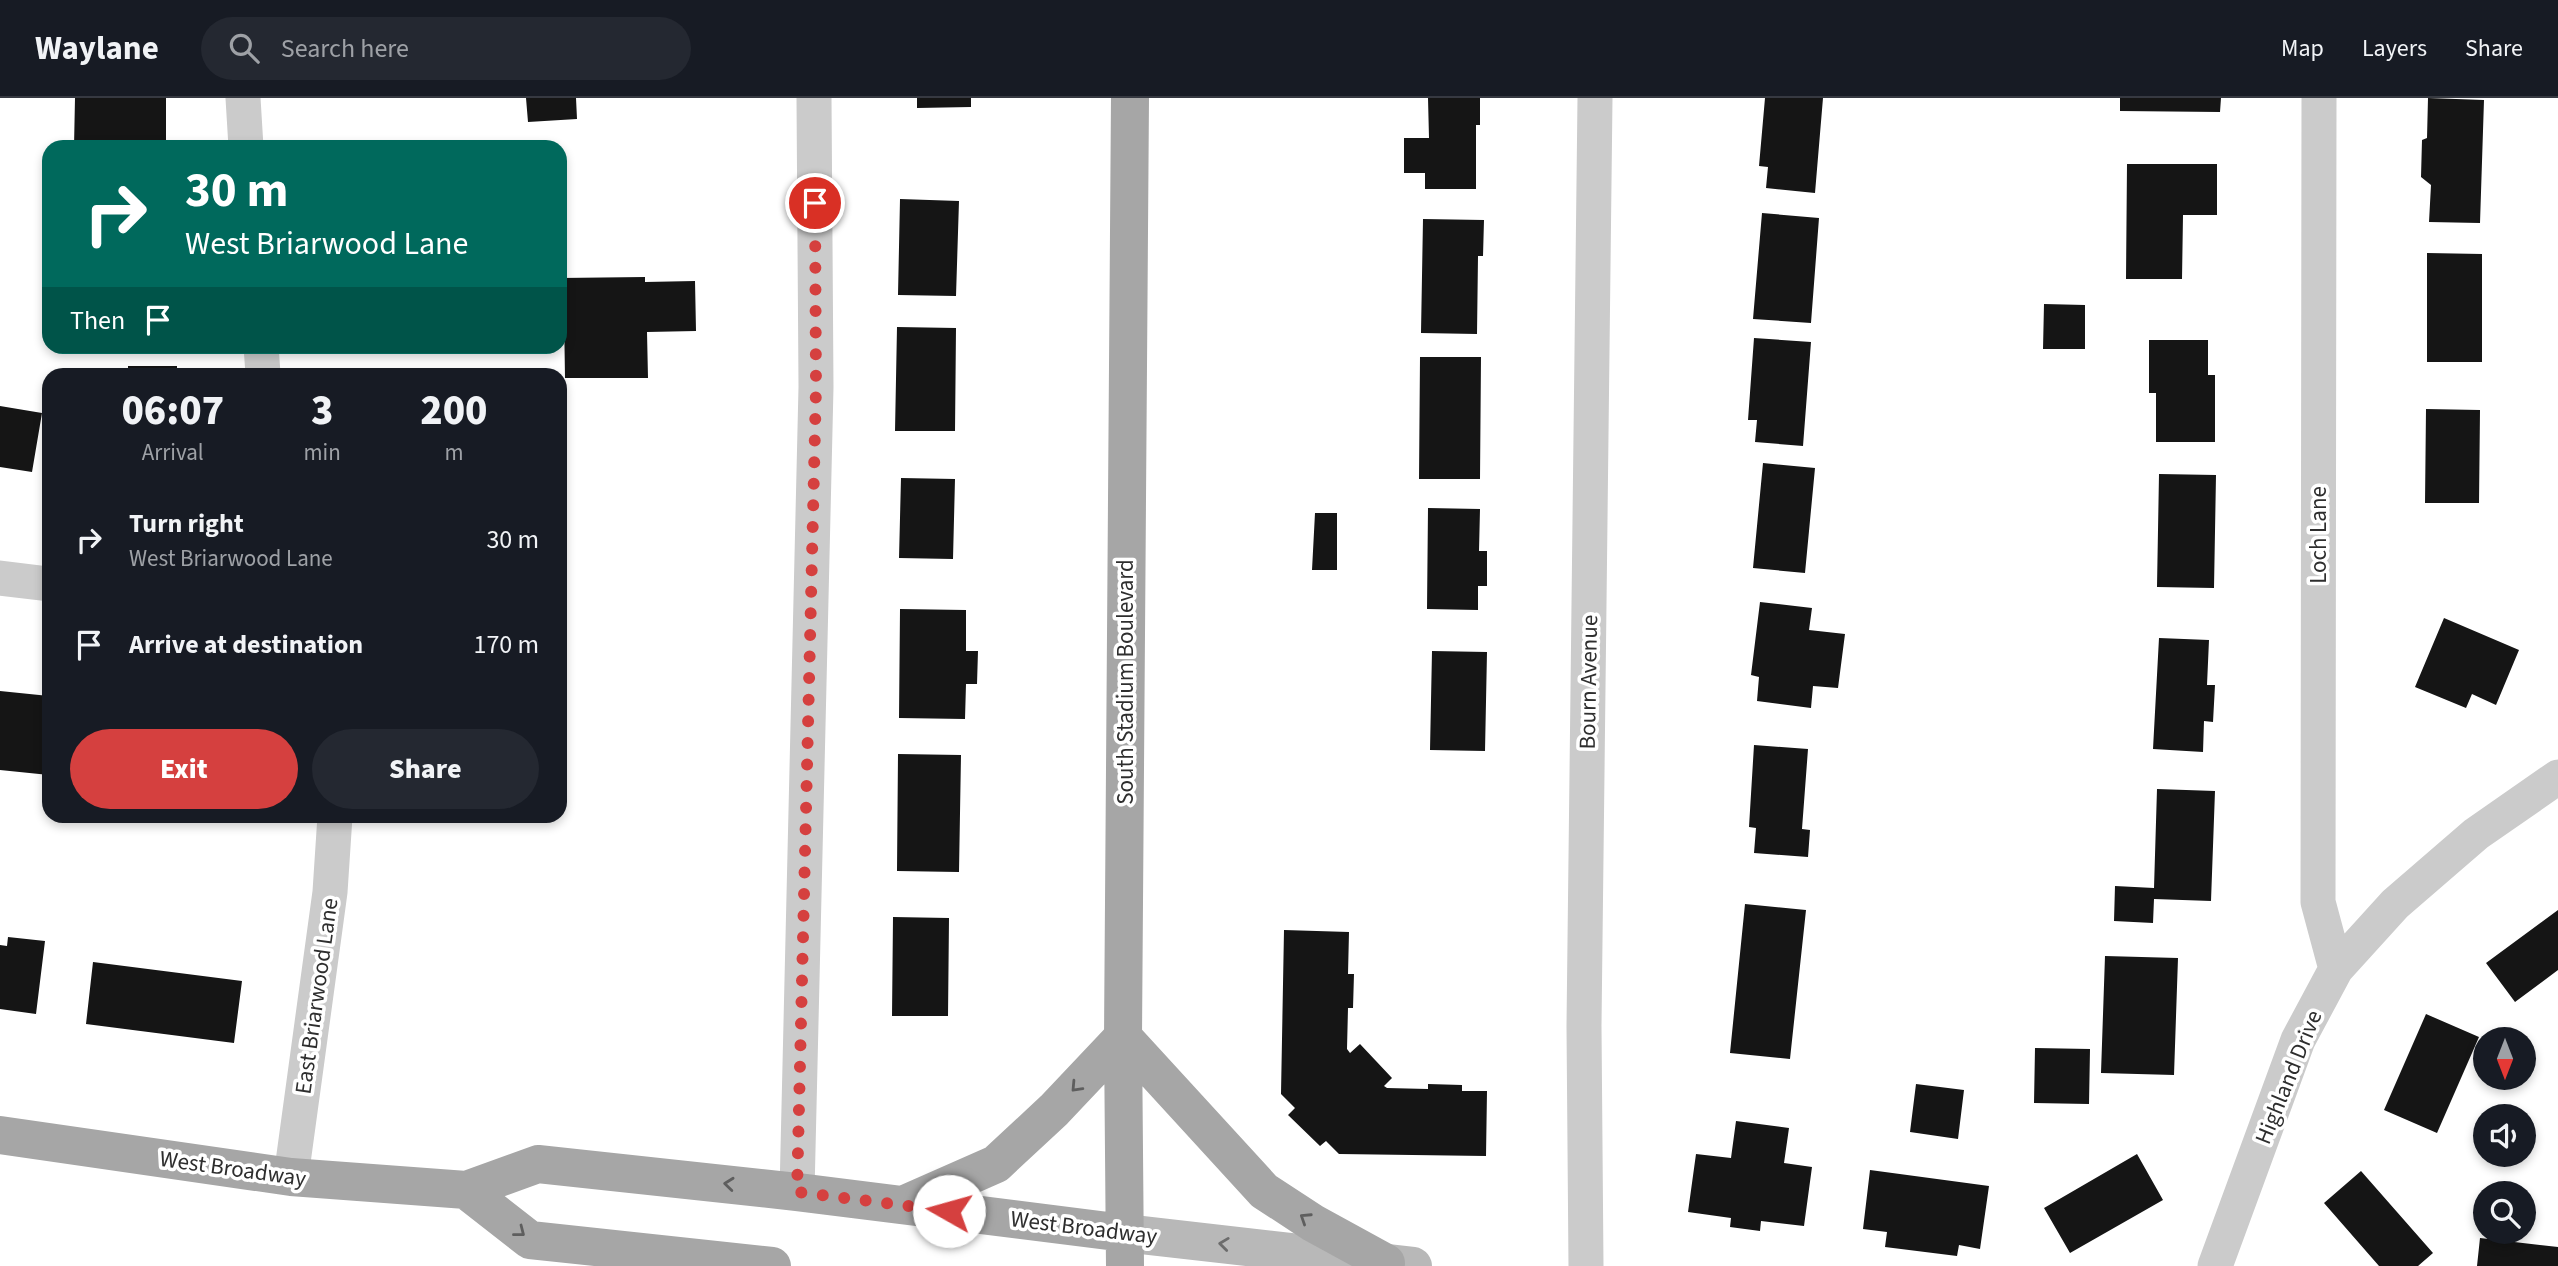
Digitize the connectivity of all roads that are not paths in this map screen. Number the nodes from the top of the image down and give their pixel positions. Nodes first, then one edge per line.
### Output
1 (243, 98) edge
2 (814, 98) edge
3 (1130, 98) edge
4 (1595, 98) edge
5 (2319, 98) edge
6 (246, 140) edge
7 (0, 578) edge
8 (42, 583) edge
9 (2558, 777) edge
10 (335, 823) edge
11 (2336, 969) junction
12 (1122, 1037) junction
13 (0, 1135) edge
14 (291, 1177) junction
15 (466, 1191) junction
16 (797, 1192) junction
17 (903, 1205) junction
18 (1124, 1249) edge
19 (1400, 1264) edge
20 (772, 1266) edge
21 (1586, 1266) edge
22 (2215, 1266) edge

1 - 6 street
2 - 16 street
3 - 12 main road, South Stadium Boulevard
4 - 21 street, Bourn Avenue
5 - 11 street, Loch Lane
7 - 8 street
9 - 11 street, Highland Drive
10 - 14 street, East Briarwood Lane
11 - 22 street, Highland Drive
12 -> 17 main road
12 - 18 main road, South Stadium Boulevard
19 -> 12 main road
13 - 14 main road, West Broadway
14 - 15 main road, West Broadway
16 -> 15 main road, West Broadway
15 -> 20 main road
16 - 17 main road, West Broadway
17 - 18 main road, West Broadway
19 -> 18 main road, West Broadway

